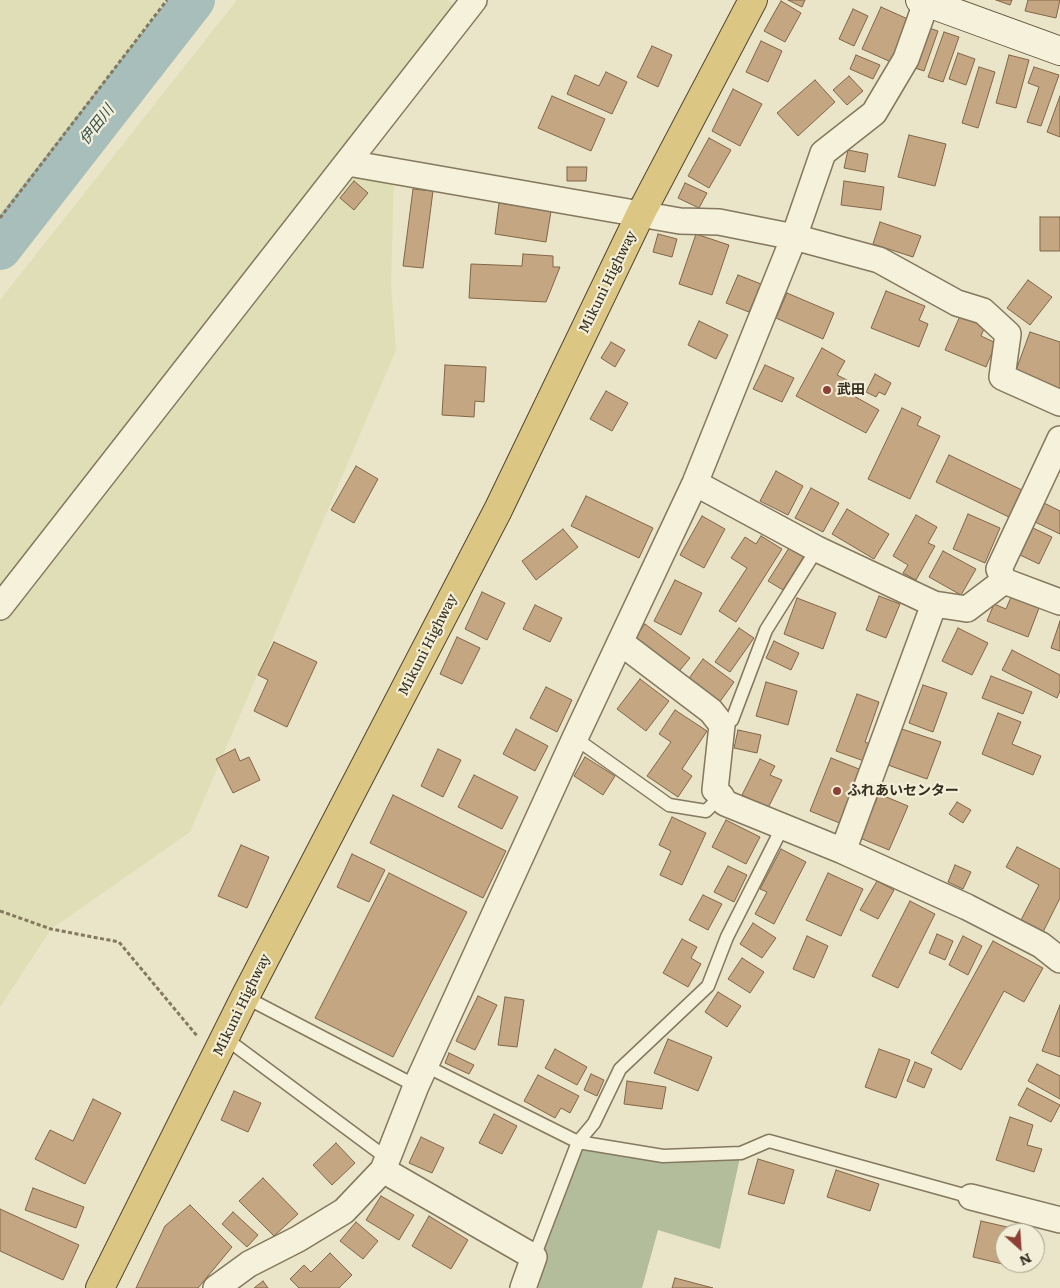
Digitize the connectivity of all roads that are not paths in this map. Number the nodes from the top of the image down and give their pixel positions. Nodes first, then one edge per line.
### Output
1 (474, 0) edge
2 (753, 0) edge
3 (923, 1) edge
4 (1060, 51) edge
5 (348, 163) junction
6 (641, 213) junction
7 (794, 237) junction
8 (1060, 403) edge
9 (1060, 439) edge
10 (695, 483) junction
11 (817, 548) junction
12 (1004, 581) junction
13 (1060, 602) edge
14 (934, 604) junction
15 (0, 607) edge
16 (620, 642) junction
17 (722, 725) junction
18 (575, 738) junction
19 (722, 796) junction
20 (783, 826) junction
21 (843, 851) junction
22 (1060, 960) edge
23 (245, 997) junction
24 (220, 1048) junction
25 (421, 1076) junction
26 (578, 1142) junction
27 (385, 1164) junction
28 (971, 1197) joint
29 (1060, 1220) edge
30 (534, 1257) junction
31 (100, 1288) edge
32 (216, 1288) edge
33 (523, 1288) edge

1 - 5 street
2 - 6 highway, Mikuni Highway
3 - 4 main road
3 - 7 street
5 - 6 street
5 - 15 street
6 - 7 street
6 - 23 highway, Mikuni Highway
7 - 8 street
7 - 10 street
9 - 12 street
10 - 11 street
10 - 16 street
11 - 14 street
11 - 17 lane
12 - 13 street
12 - 14 street
14 - 21 street
16 - 17 street
16 - 18 street
17 - 19 street
18 - 19 lane
18 - 25 street
19 - 20 street
20 - 21 street
20 - 26 lane
21 - 22 street
23 - 24 highway, Mikuni Highway
23 - 25 lane
24 - 27 lane
24 - 31 highway, Mikuni Highway
25 - 26 lane
25 - 27 street
26 - 28 lane
26 - 30 lane
27 - 30 street
27 - 32 street
28 - 29 street
30 - 33 street

